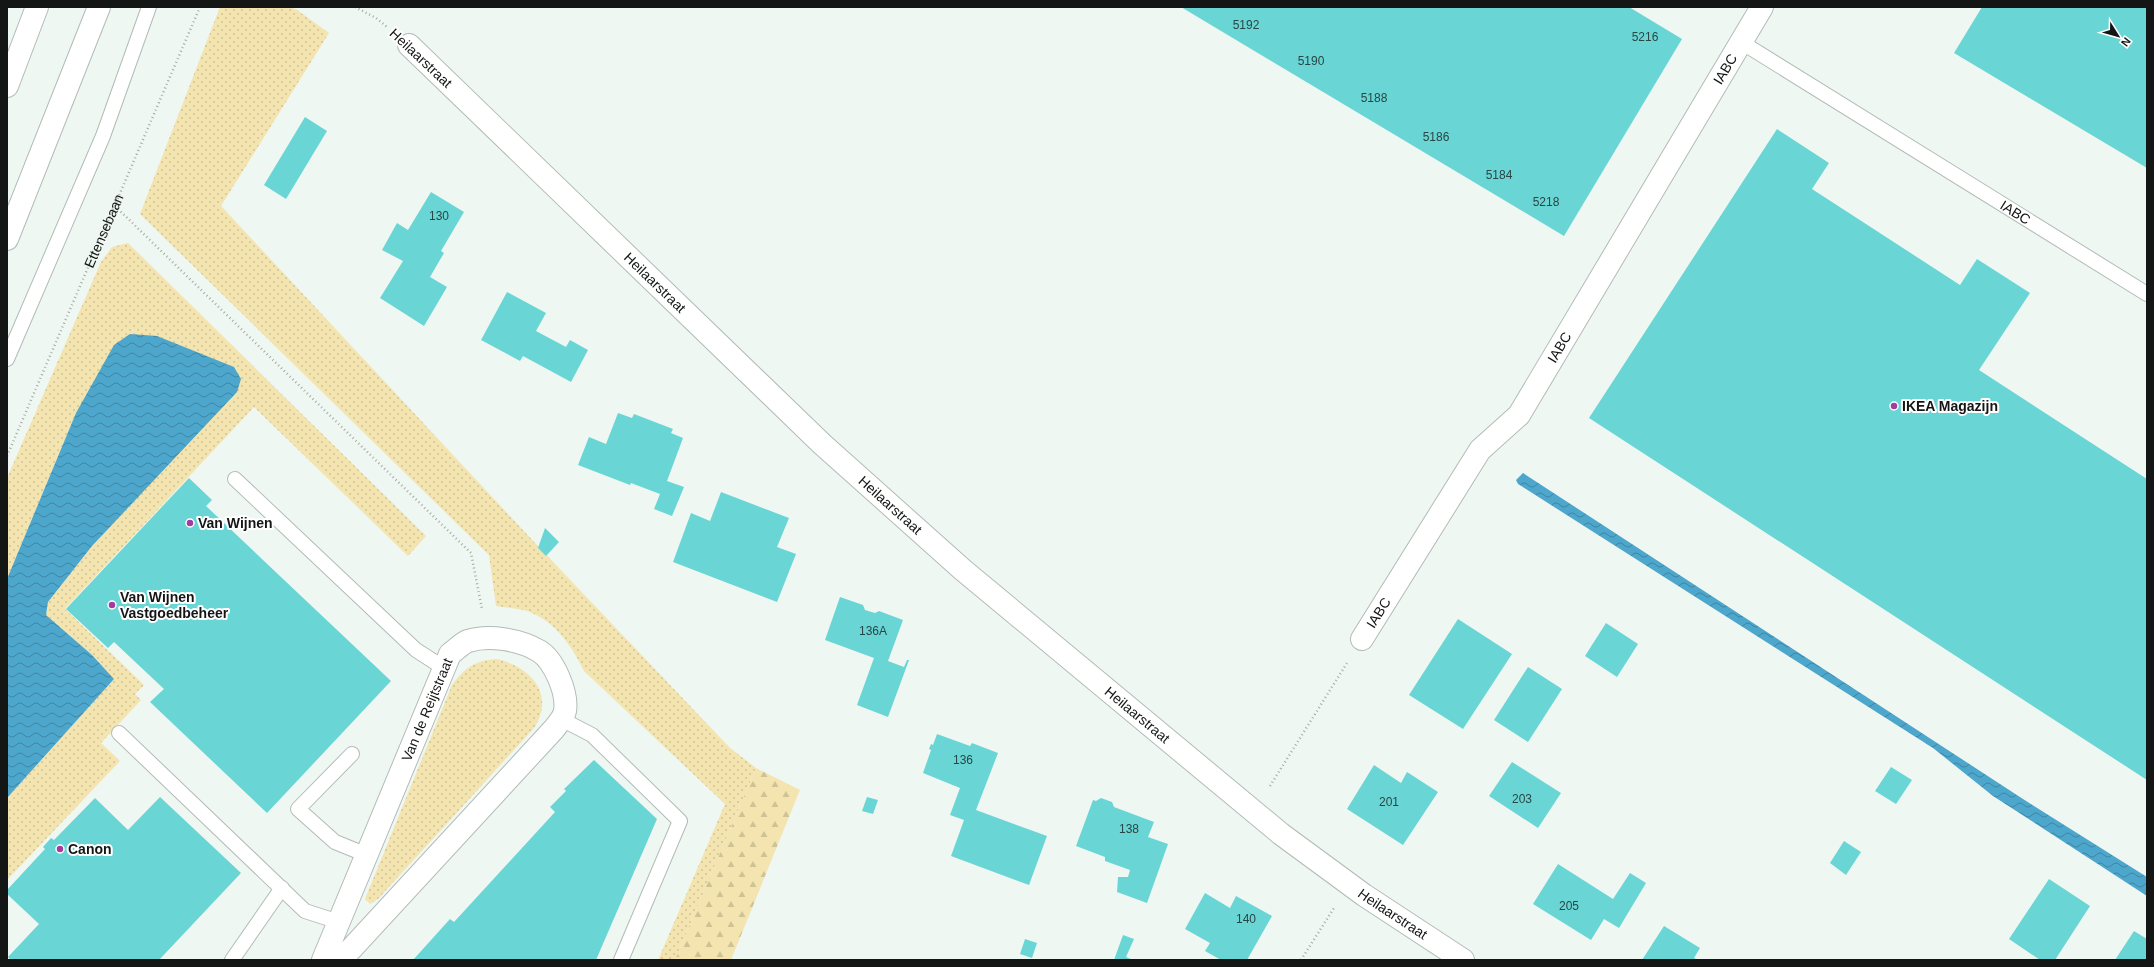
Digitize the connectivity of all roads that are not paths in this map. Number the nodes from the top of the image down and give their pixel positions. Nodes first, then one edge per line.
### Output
1 (37, 7) edge
2 (99, 7) edge
3 (149, 7) edge
4 (1762, 7) edge
5 (1741, 42) junction
6 (409, 45) road end
7 (7, 86) edge
8 (7, 239) edge
9 (2147, 294) edge
10 (7, 359) edge
11 (235, 479) dead end
12 (1362, 639) road end
13 (444, 668) junction
14 (561, 719) junction
15 (119, 733) dead end
16 (352, 754) dead end
17 (367, 855) junction
18 (282, 888) junction
19 (339, 922) junction
20 (232, 960) edge
21 (338, 960) edge
22 (621, 960) edge
23 (1463, 960) edge

1 - 7 street
2 - 8 street
3 - 10 lane
4 - 5 street, IABC
5 - 9 lane, IABC
5 - 12 street, IABC
6 - 23 street, Heilaarstraat
11 - 13 lane
13 - 14 street, Van de Reijtstraat
13 - 17 street, Van de Reijtstraat
14 - 21 street, Van de Reijtstraat
14 - 22 lane
15 - 18 lane
16 - 17 lane
17 - 19 street, Van de Reijtstraat
18 - 19 lane
18 - 20 lane
19 - 21 street, Van de Reijtstraat

